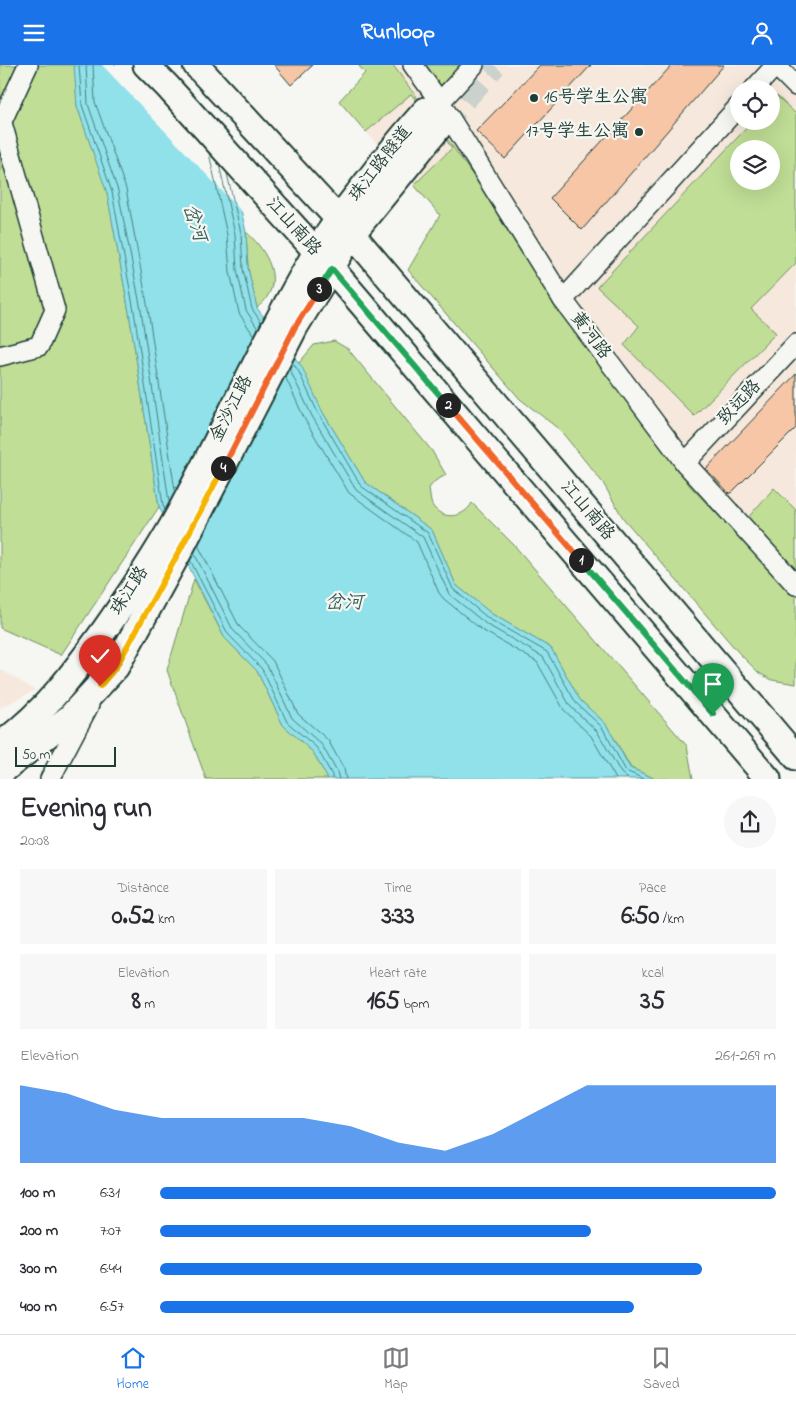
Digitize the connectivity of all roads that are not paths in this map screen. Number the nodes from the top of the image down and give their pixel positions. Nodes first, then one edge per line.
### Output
1 (28, 65) edge
2 (146, 65) edge
3 (196, 65) edge
4 (413, 65) edge
5 (474, 65) edge
6 (776, 65) edge
7 (762, 80) edge
8 (796, 86) edge
9 (435, 113) junction
10 (730, 116) edge
11 (1, 118) edge
12 (345, 227) junction
13 (324, 261) junction
14 (563, 300) junction
15 (288, 321) junction
16 (796, 344) edge
17 (0, 356) edge
18 (685, 463) junction
19 (174, 522) junction
20 (796, 585) edge
21 (76, 671) junction
22 (100, 686) junction
23 (0, 745) edge
24 (793, 748) edge
25 (0, 773) edge
26 (759, 776) edge
27 (50, 779) edge

1 - 11 street
2 - 13 main road, 江山南路
3 - 12 main road, 江山南路
4 - 9 street, 黄河路
5 - 9 street
6 - 7 street
6 - 8 street
9 - 12 main road, 珠江路隧道
9 - 14 street, 黄河路
10 - 14 street
11 - 17 street
12 - 13 main road, 金沙江路
12 - 24 main road, 江山南路
13 - 15 main road, 金沙江路
13 - 26 main road, 江山南路
14 - 18 street, 黄河路
15 - 19 main road, 金沙江路
15 - 22 main road, 金沙江路
16 - 18 street, 致远路
18 - 20 street, 黄河路
19 - 21 main road, 珠江路
19 - 22 street, 金沙江路
21 - 22 street
21 - 23 main road, 珠江路
22 - 25 main road
22 - 27 street, 金沙江路
24 - 26 main road

